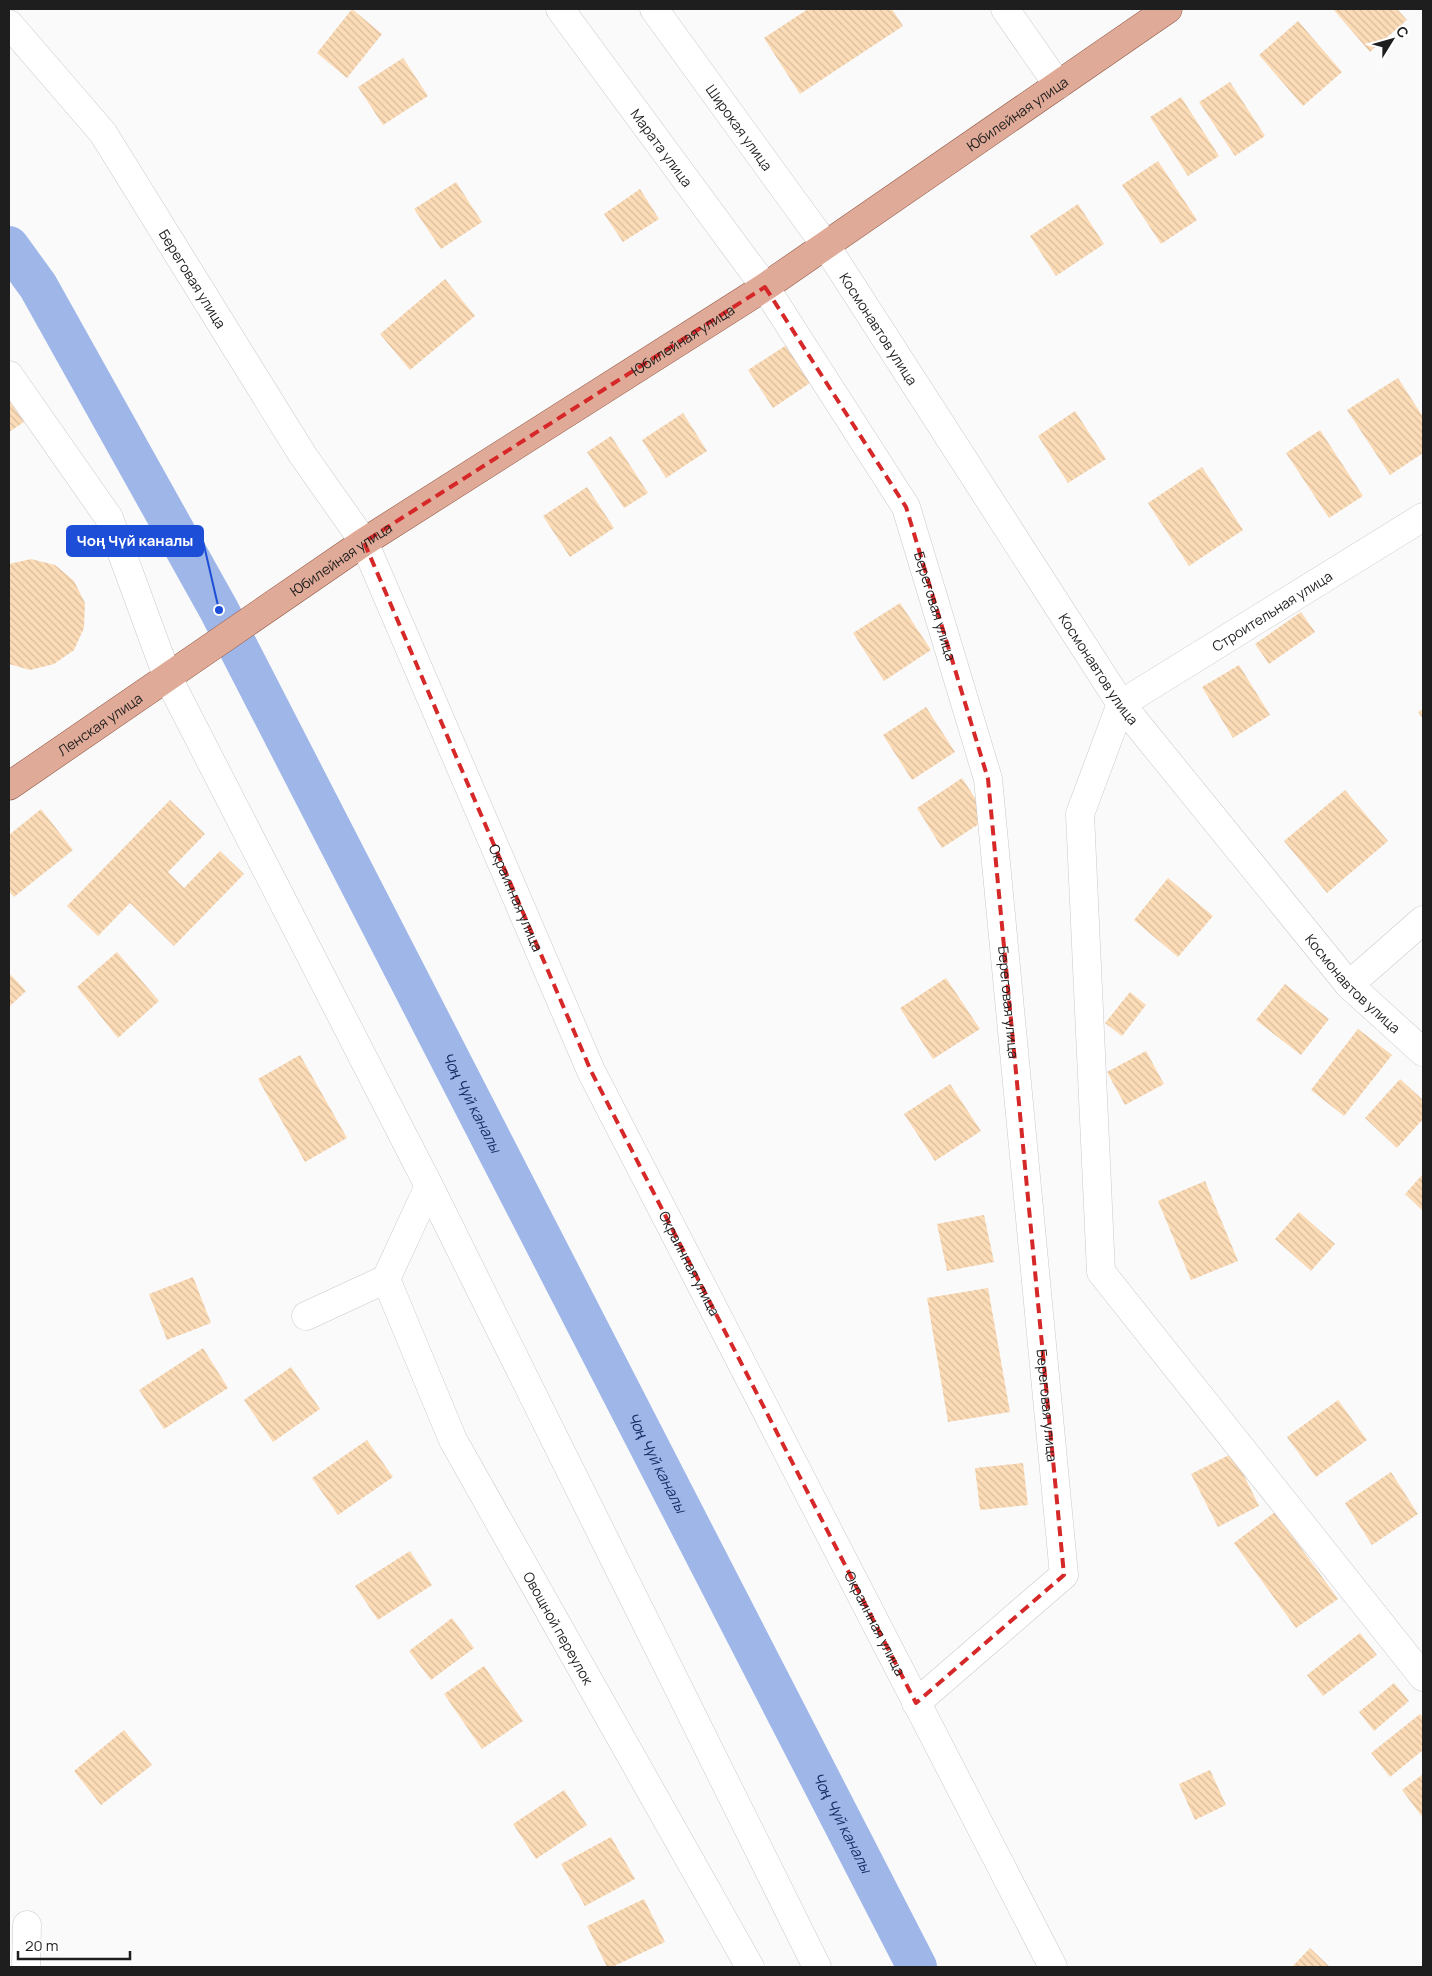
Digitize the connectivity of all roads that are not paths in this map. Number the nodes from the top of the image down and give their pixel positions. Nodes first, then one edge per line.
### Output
1 (560, 9) edge
2 (654, 9) edge
3 (1005, 9) edge
4 (1168, 9) edge
5 (9, 24) edge
6 (1058, 86) junction
7 (826, 246) junction
8 (765, 287) junction
9 (9, 375) edge
10 (1423, 517) edge
11 (356, 548) junction
12 (190, 661) joint
13 (167, 676) junction
14 (1121, 704) junction
15 (9, 786) edge
16 (1423, 920) edge
17 (1348, 986) junction
18 (1423, 1052) edge
19 (429, 1186) junction
20 (386, 1279) junction
21 (306, 1316) dead end
22 (1423, 1677) edge
23 (916, 1702) junction
24 (27, 1924) dead end
25 (26, 1967) edge
26 (750, 1967) edge
27 (817, 1967) edge
28 (1053, 1967) edge

1 - 8 street, Марата улица
2 - 7 street, Широкая улица
3 - 6 street
4 - 6 main road, Юбилейная улица
5 - 11 street, Береговая улица
6 - 7 main road, Юбилейная улица
7 - 8 main road, Юбилейная улица
7 - 14 street, Космонавтов улица
8 - 11 main road, Юбилейная улица
8 - 23 street, Береговая улица
9 - 13 street
10 - 14 street, Строительная улица
11 - 12 main road, Юбилейная улица
11 - 23 street, Окраинная улица
12 - 13 main road, Ленская улица
13 - 15 main road, Ленская улица
13 - 19 street
14 - 17 street, Космонавтов улица
14 - 22 street
16 - 17 street
17 - 18 street, Космонавтов улица
19 - 20 street
19 - 27 street
20 - 21 street
20 - 26 street, Овощной переулок
23 - 28 street, Окраинная улица
24 - 25 street

